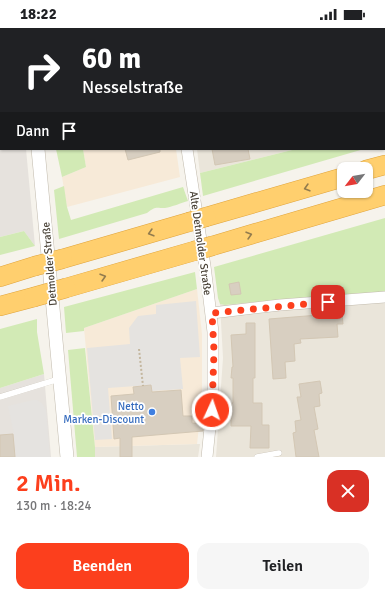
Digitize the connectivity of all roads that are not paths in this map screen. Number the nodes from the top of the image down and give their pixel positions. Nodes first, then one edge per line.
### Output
1 (38, 150) edge
2 (187, 150) edge
3 (385, 165) edge
4 (373, 168) edge
5 (337, 179) edge
6 (385, 195) edge
7 (5, 274) edge
8 (385, 297) edge
9 (0, 306) edge
10 (212, 313) junction
11 (60, 379) junction
12 (0, 397) edge
13 (279, 453) dead end
14 (67, 457) edge
15 (207, 457) edge
16 (257, 457) edge

1 - 11 street, Detmolder Straße
2 - 10 street, Alte Detmolder Straße
3 - 4 highway
5 -> 7 highway, bridge
9 -> 6 highway, bridge
8 - 10 street
10 - 15 street, Alte Detmolder Straße
11 - 12 lane
11 - 14 street, Detmolder Straße
13 - 16 lane

